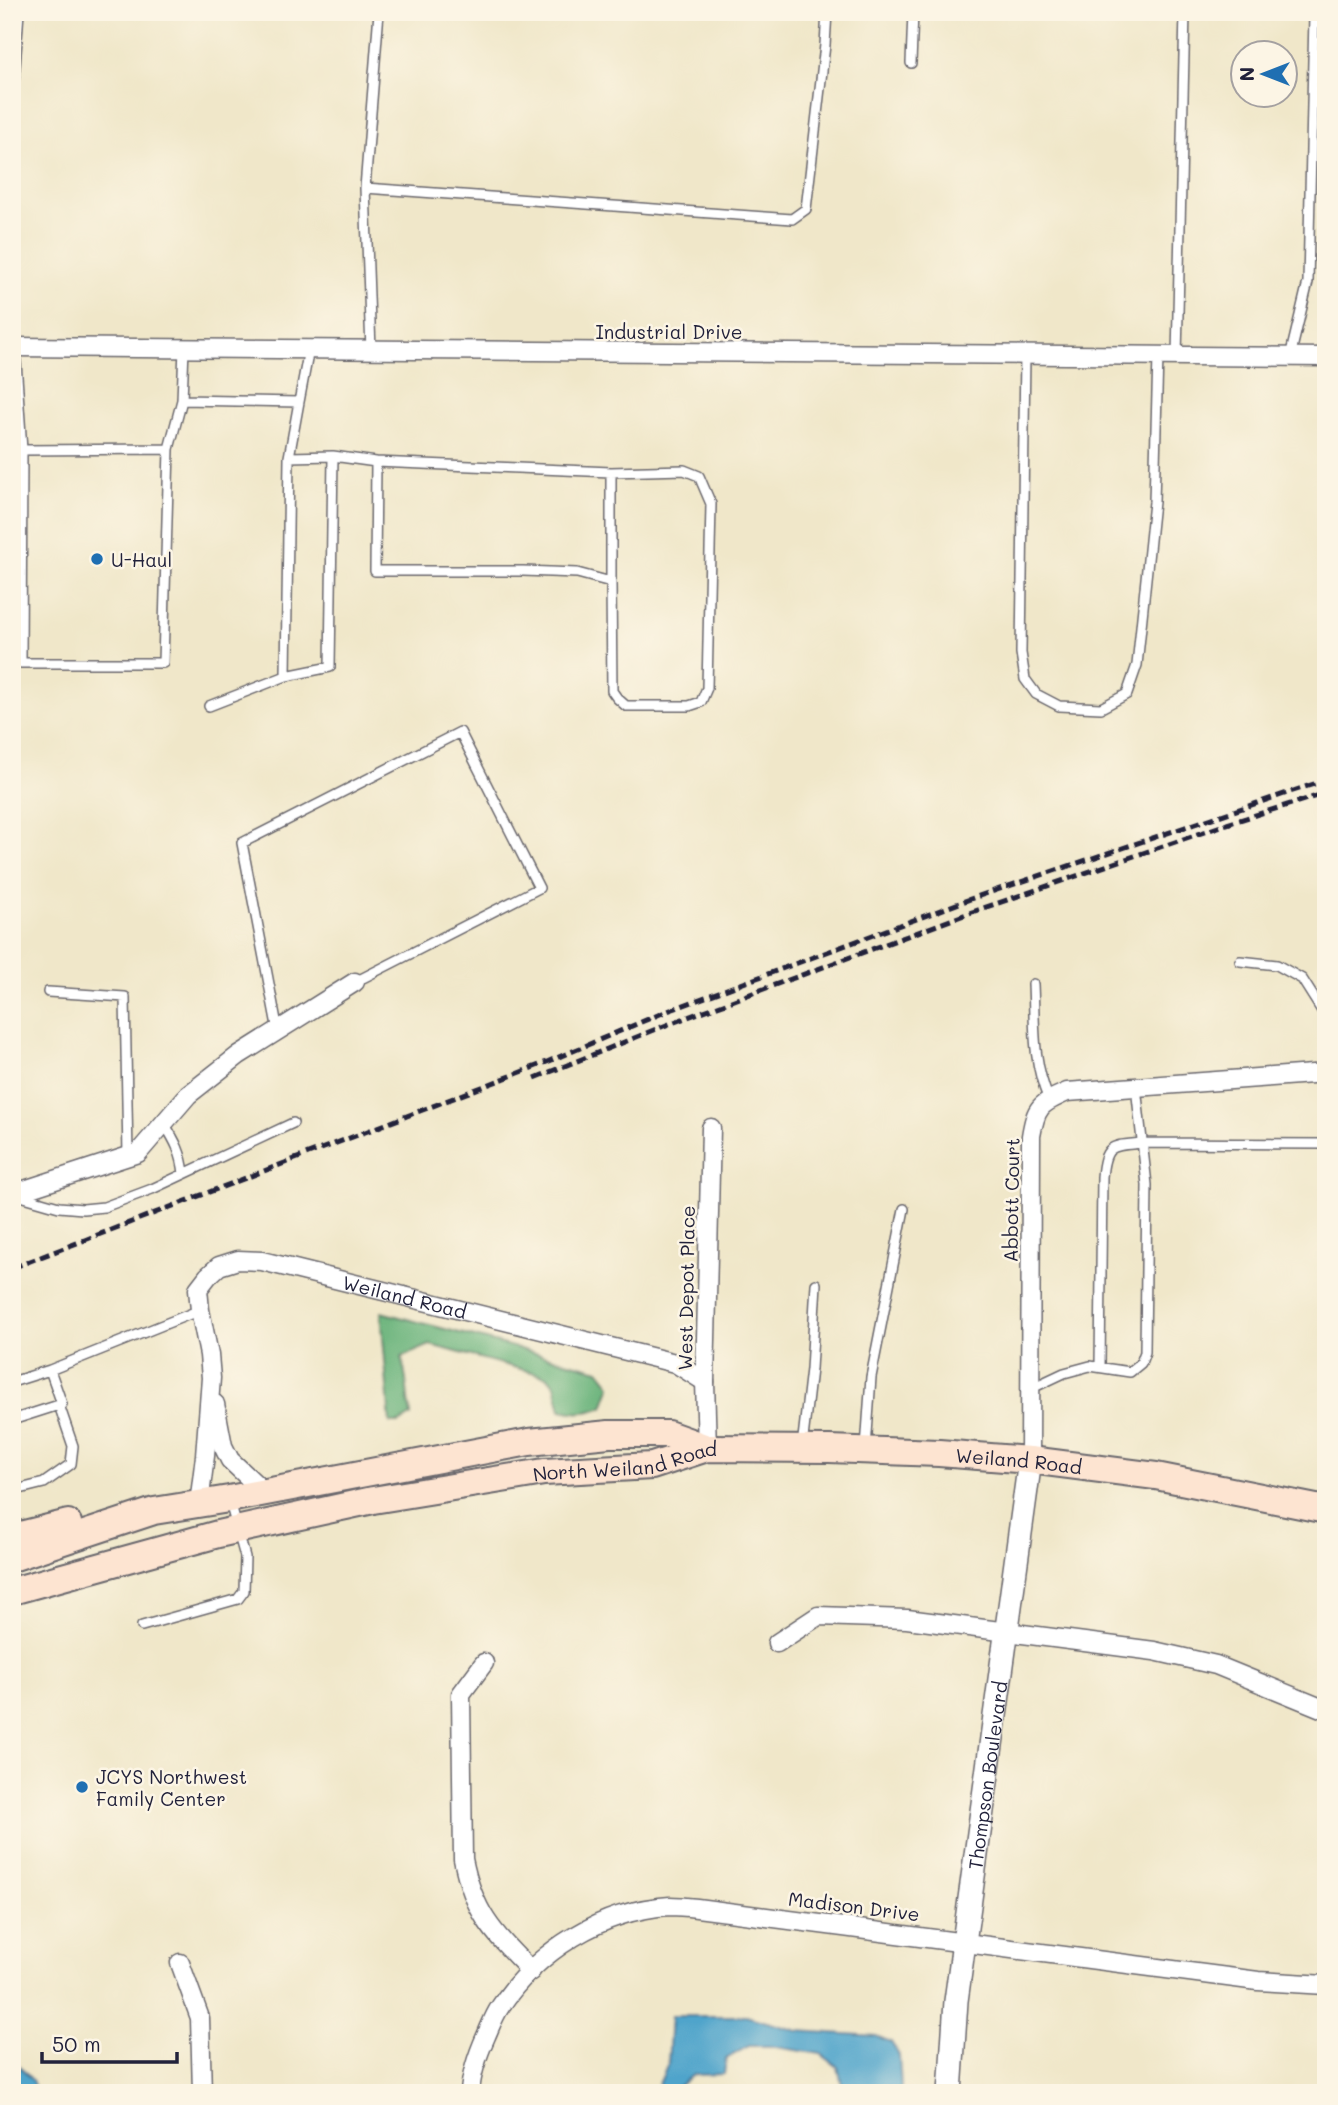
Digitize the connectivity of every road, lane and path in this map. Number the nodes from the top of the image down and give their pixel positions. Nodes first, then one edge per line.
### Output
1 (19, 12) edge
2 (379, 12) edge
3 (827, 12) edge
4 (913, 12) edge
5 (1185, 12) edge
6 (1314, 16) dead end
7 (911, 63) dead end
8 (12, 109) edge
9 (365, 188) junction
10 (14, 347) edge
11 (184, 348) junction
12 (309, 349) junction
13 (371, 350) junction
14 (1025, 355) junction
15 (1158, 356) junction
16 (1177, 356) junction
17 (1290, 357) junction
18 (1326, 358) edge
19 (182, 400) junction
20 (299, 402) junction
21 (169, 449) junction
22 (22, 450) junction
23 (333, 456) junction
24 (289, 457) junction
25 (376, 461) junction
26 (611, 472) junction
27 (611, 582) junction
28 (286, 676) junction
29 (209, 706) dead end
30 (1240, 961) dead end
31 (355, 982) joint
32 (1033, 984) dead end
33 (48, 992) dead end
34 (1326, 1017) edge
35 (278, 1031) junction
36 (1326, 1073) edge
37 (1136, 1087) junction
38 (1049, 1100) junction
39 (164, 1123) junction
40 (293, 1123) dead end
41 (711, 1128) dead end
42 (1143, 1143) junction
43 (1326, 1143) edge
44 (128, 1156) junction
45 (184, 1174) junction
46 (12, 1194) edge
47 (904, 1209) dead end
48 (816, 1284) dead end
49 (200, 1310) junction
50 (1100, 1367) junction
51 (50, 1370) junction
52 (211, 1378) junction
53 (12, 1382) edge
54 (705, 1382) junction
55 (1030, 1389) junction
56 (59, 1405) junction
57 (12, 1419) edge
58 (707, 1448) junction
59 (802, 1449) junction
60 (866, 1450) junction
61 (1030, 1460) junction
62 (12, 1490) edge
63 (264, 1492) junction
64 (229, 1499) junction
65 (199, 1504) junction
66 (1326, 1510) edge
67 (236, 1530) junction
68 (12, 1537) edge
69 (12, 1558) edge
70 (12, 1591) edge
71 (142, 1626) dead end
72 (1006, 1632) junction
73 (776, 1643) dead end
74 (484, 1663) dead end
75 (1326, 1710) edge
76 (964, 1942) junction
77 (180, 1963) dead end
78 (531, 1971) junction
79 (1326, 1985) edge
80 (202, 2093) edge
81 (470, 2093) edge
82 (950, 2093) edge

1 - 8 lane
2 - 9 lane
3 - 9 lane
4 - 7 lane
5 - 16 lane
6 - 17 lane
9 - 13 lane
10 - 11 street, Industrial Drive
10 - 22 lane
11 - 12 street, Industrial Drive
11 - 19 lane
12 - 13 street, Industrial Drive
12 - 20 lane
13 - 14 street, Industrial Drive
14 - 15 street, Industrial Drive
14 - 15 lane
15 - 16 street, Industrial Drive
16 - 17 street, Industrial Drive
17 - 18 street, Industrial Drive
19 - 20 lane
19 - 21 lane
20 - 24 lane
21 - 22 lane
21 - 22 lane
23 - 24 lane
23 - 25 lane
23 - 28 lane
24 - 28 lane
25 - 26 lane
25 - 27 lane
26 - 27 lane
26 - 27 lane
28 - 29 lane
30 - 34 lane
31 - 35 street
31 - 35 lane
32 - 38 lane
33 - 44 lane
35 - 39 street
36 - 37 street
37 - 38 street
37 - 42 lane
38 - 55 street, Abbott Court
39 - 44 street
39 - 45 lane
40 - 45 lane
41 - 54 street, West Depot Place
42 - 43 lane
42 - 50 lane
42 - 50 lane
44 - 46 street
45 - 46 lane
47 - 60 lane
48 - 59 lane
49 - 51 lane
49 - 52 street, Weiland Road
49 - 54 street, Weiland Road
50 - 55 lane
51 - 53 lane
51 - 56 lane
52 - 63 street, Weiland Road
52 - 65 street, Weiland Road
54 - 58 street, West Depot Place
55 - 61 street, Abbott Court
56 - 57 lane
56 - 62 lane
58 - 59 main road, Weiland Road
58 - 63 main road, North Weiland Road
58 - 67 main road, North Weiland Road
59 - 60 main road, Weiland Road
60 - 61 main road, Weiland Road
61 - 66 main road, Weiland Road
61 - 72 street, Thompson Boulevard
63 - 64 main road, North Weiland Road
64 - 65 main road, North Weiland Road
64 - 67 lane
65 - 68 main road
65 - 69 main road, North Weiland Road
67 - 70 main road, North Weiland Road
67 - 71 lane
72 - 73 street
72 - 75 street
72 - 76 street, Thompson Boulevard
74 - 78 street
76 - 78 street, Madison Drive
76 - 79 street, Madison Drive
76 - 82 street, Thompson Boulevard
77 - 80 street
78 - 81 street, Madison Drive

